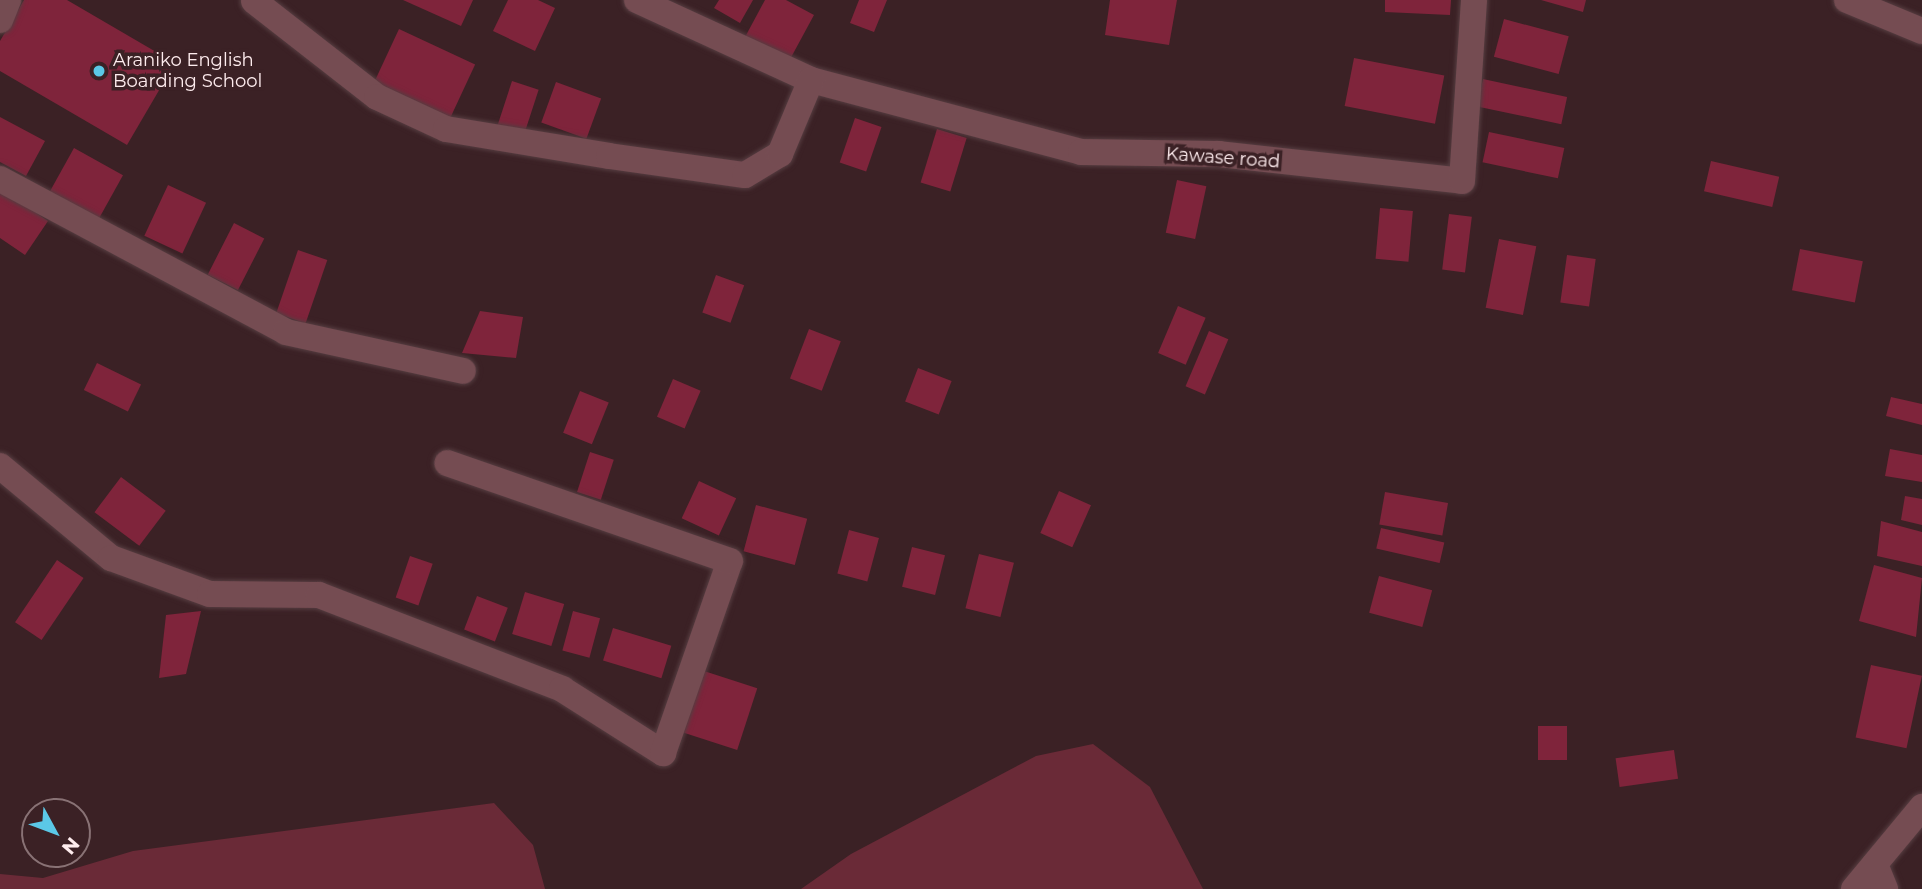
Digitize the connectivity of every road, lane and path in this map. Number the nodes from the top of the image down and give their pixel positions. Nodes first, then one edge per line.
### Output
1 (8, 0) edge
2 (637, 0) edge
3 (1474, 0) edge
4 (1847, 0) edge
5 (254, 1) edge
6 (0, 20) edge
7 (1922, 31) edge
8 (811, 80) junction
9 (0, 179) edge
10 (463, 371) dead end
11 (447, 463) dead end
12 (0, 466) edge
13 (1922, 807) edge
14 (1874, 864) junction
15 (1854, 889) edge
16 (1885, 889) edge

1 - 6 street
2 - 8 street
3 - 8 street, Kawase road
4 - 7 street
5 - 8 street
9 - 10 street
11 - 12 street
13 - 14 street
14 - 15 street
14 - 16 street

